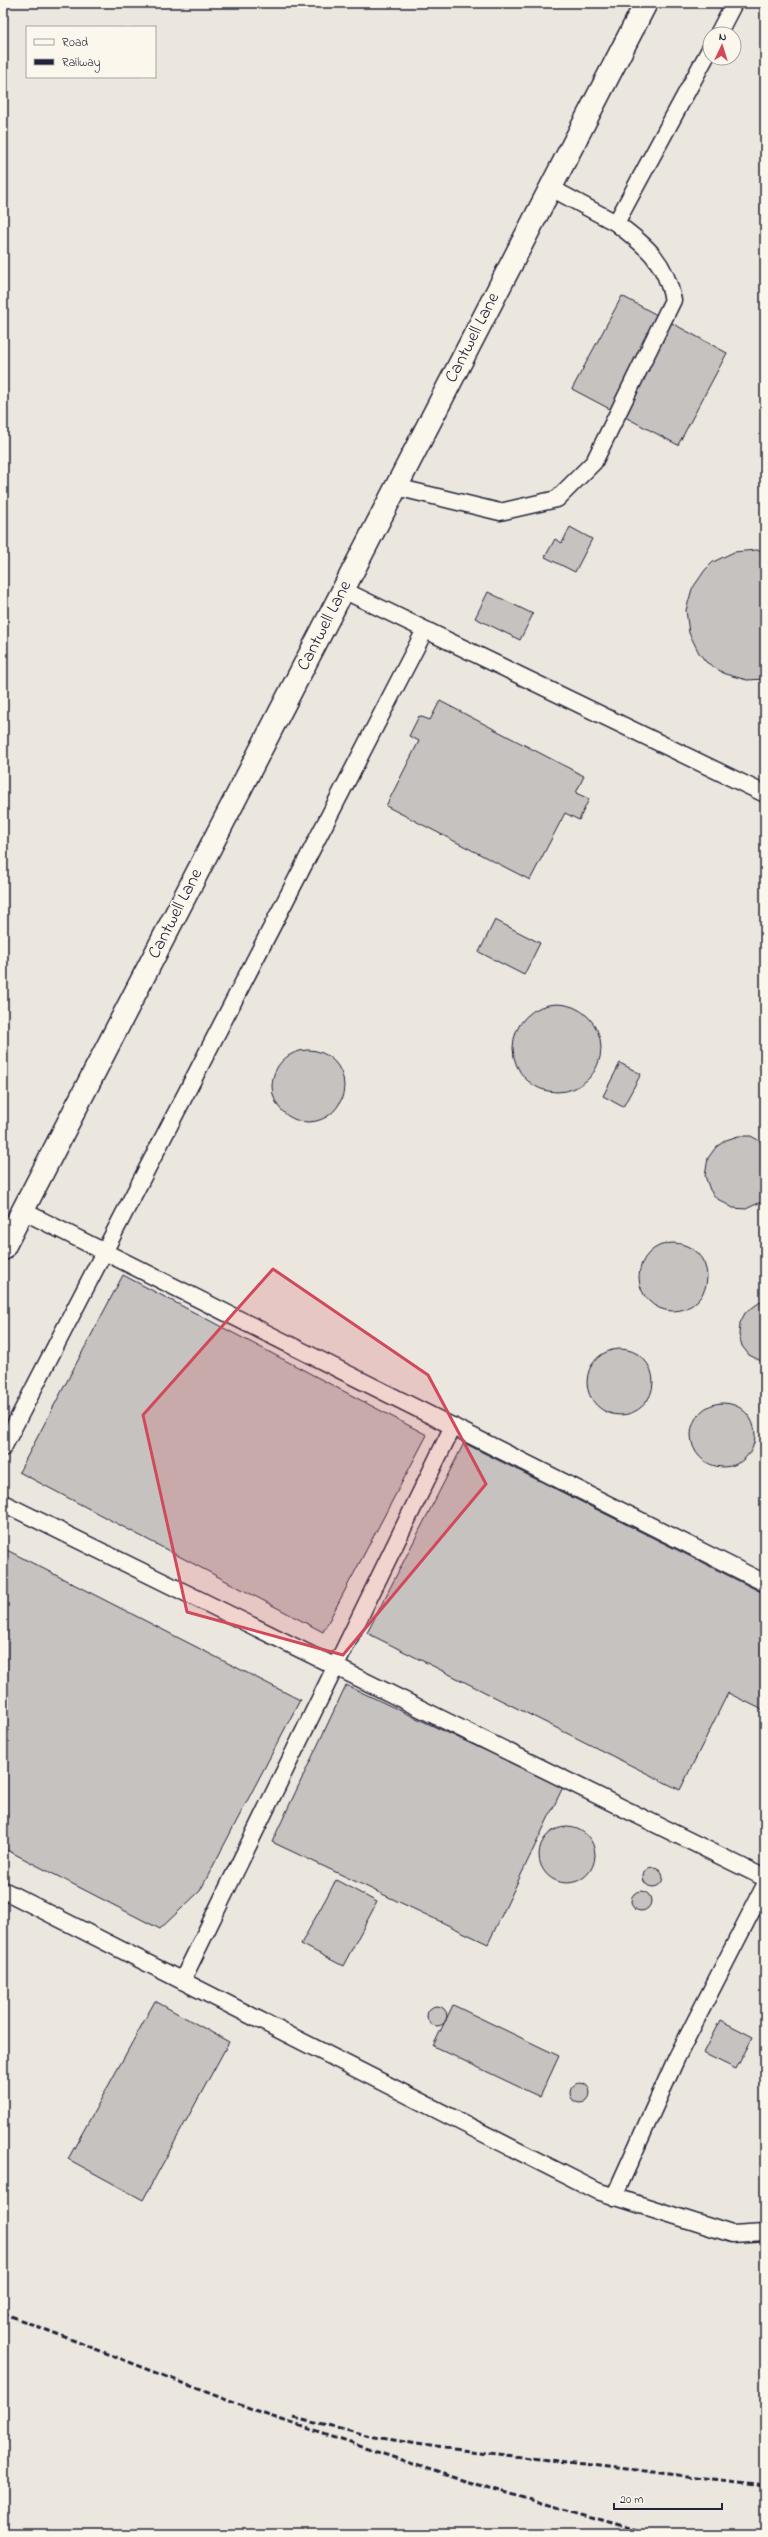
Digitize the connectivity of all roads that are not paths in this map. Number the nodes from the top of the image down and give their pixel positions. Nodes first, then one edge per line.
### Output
1 (646, 3) edge
2 (734, 3) edge
3 (722, 26) edge
4 (702, 64) edge
5 (551, 188) junction
6 (616, 223) junction
7 (396, 487) junction
8 (343, 590) junction
9 (425, 630) junction
10 (765, 794) edge
11 (23, 1211) junction
12 (3, 1249) edge
13 (105, 1251) junction
14 (453, 1426) junction
15 (3, 1448) edge
16 (3, 1503) edge
17 (765, 1583) edge
18 (336, 1666) junction
19 (765, 1878) edge
20 (765, 1885) edge
21 (3, 1890) edge
22 (182, 1981) junction
23 (614, 2197) junction
24 (765, 2232) edge

1 - 5 street, Cantwell Lane
2 - 3 lane
4 - 6 lane
5 - 6 lane
5 - 7 street, Cantwell Lane
6 - 7 lane
7 - 8 street, Cantwell Lane
8 - 9 lane
8 - 11 street, Cantwell Lane
9 - 10 lane
9 - 13 lane
11 - 12 street, Cantwell Lane
11 - 13 lane
13 - 14 lane
13 - 15 lane
14 - 17 lane
14 - 18 lane
16 - 18 lane
18 - 19 lane
18 - 22 lane
20 - 23 lane
21 - 22 lane
22 - 23 lane
23 - 24 lane

